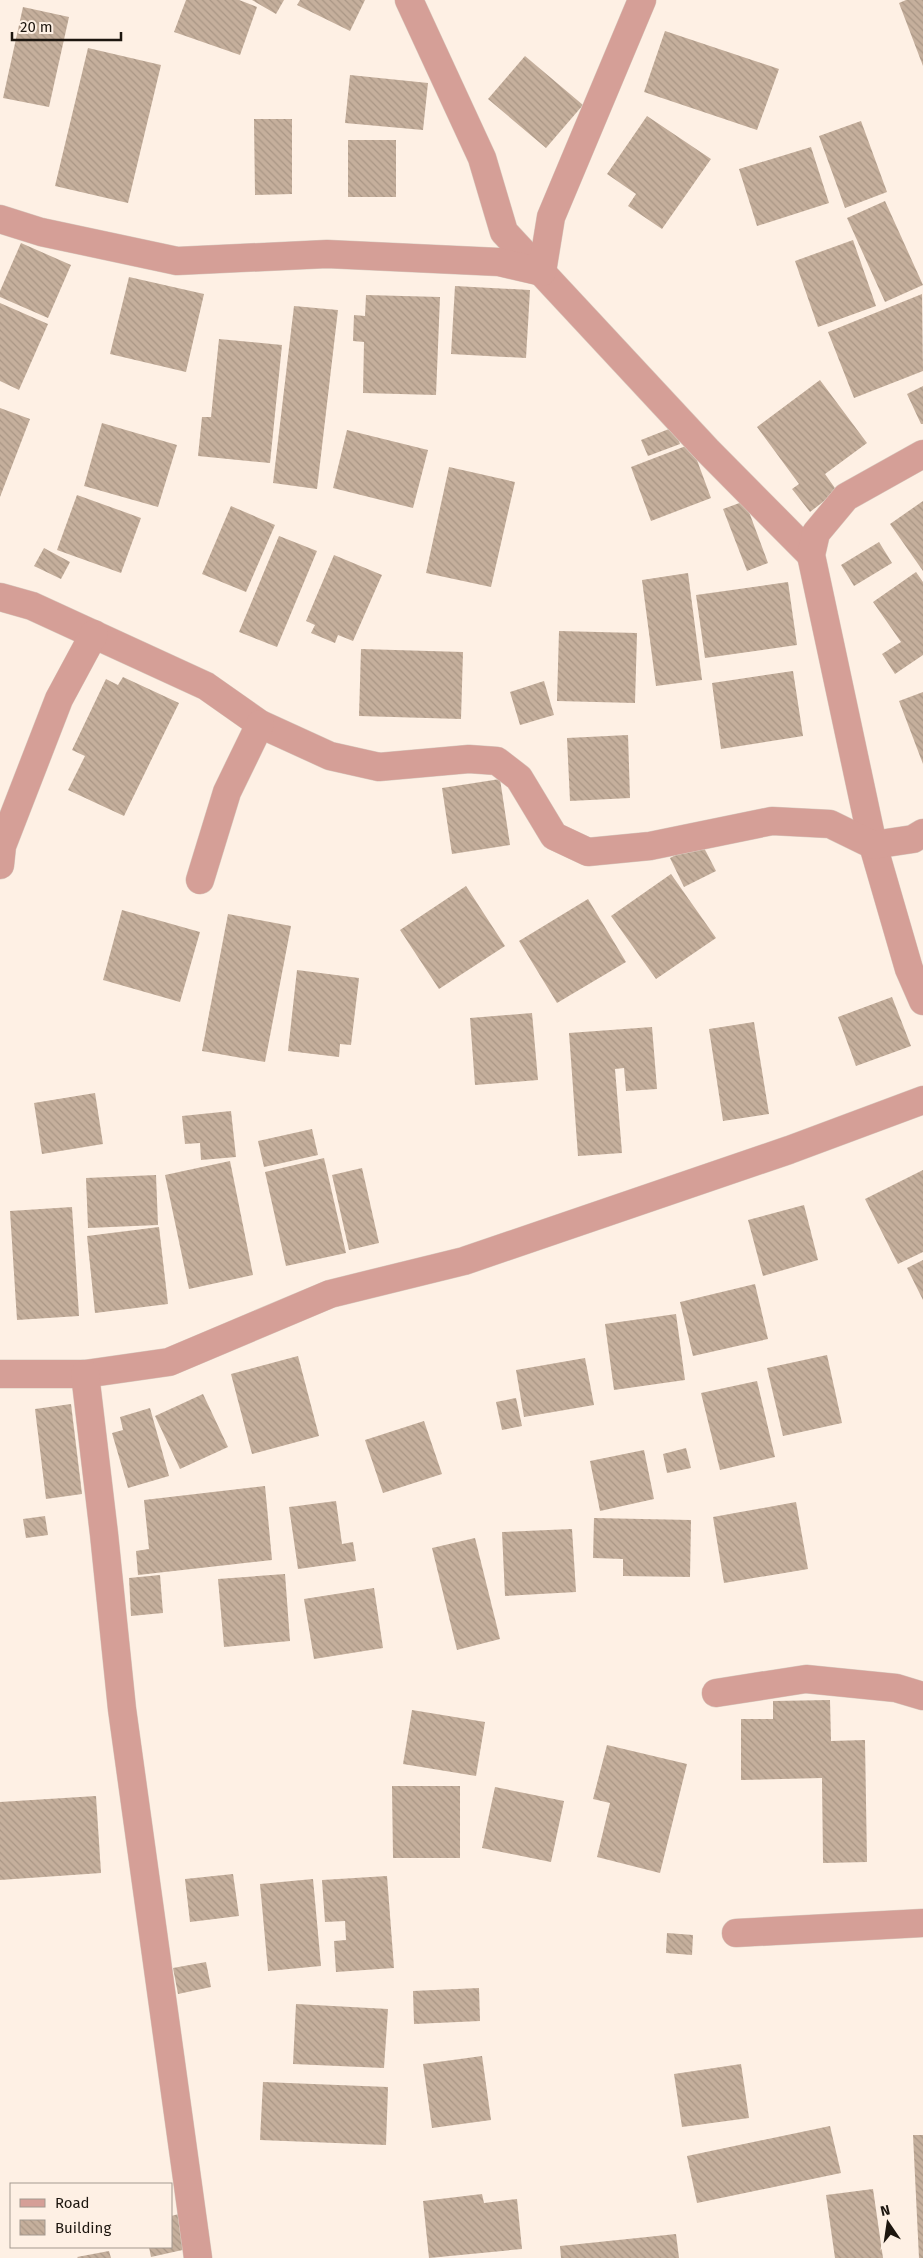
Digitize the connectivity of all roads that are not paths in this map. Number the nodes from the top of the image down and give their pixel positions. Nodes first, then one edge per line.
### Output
1 (409, 0) edge
2 (642, 0) edge
3 (0, 219) edge
4 (542, 272) junction
5 (923, 454) edge
6 (811, 555) junction
7 (0, 597) edge
8 (94, 634) junction
9 (260, 724) junction
10 (923, 833) edge
11 (873, 845) junction
12 (0, 865) edge
13 (200, 880) dead end
14 (923, 1001) edge
15 (923, 1100) edge
16 (0, 1374) edge
17 (84, 1374) junction
18 (716, 1693) dead end
19 (923, 1696) edge
20 (923, 1923) edge
21 (736, 1934) dead end
22 (198, 2258) edge

1 - 4 street
2 - 4 street
3 - 4 street
4 - 6 street
5 - 6 street
6 - 11 street
7 - 8 street
8 - 9 street
8 - 12 street
9 - 11 street
9 - 13 street
10 - 11 street
11 - 14 street
15 - 17 street
16 - 17 street
17 - 22 street
18 - 19 street
20 - 21 street

